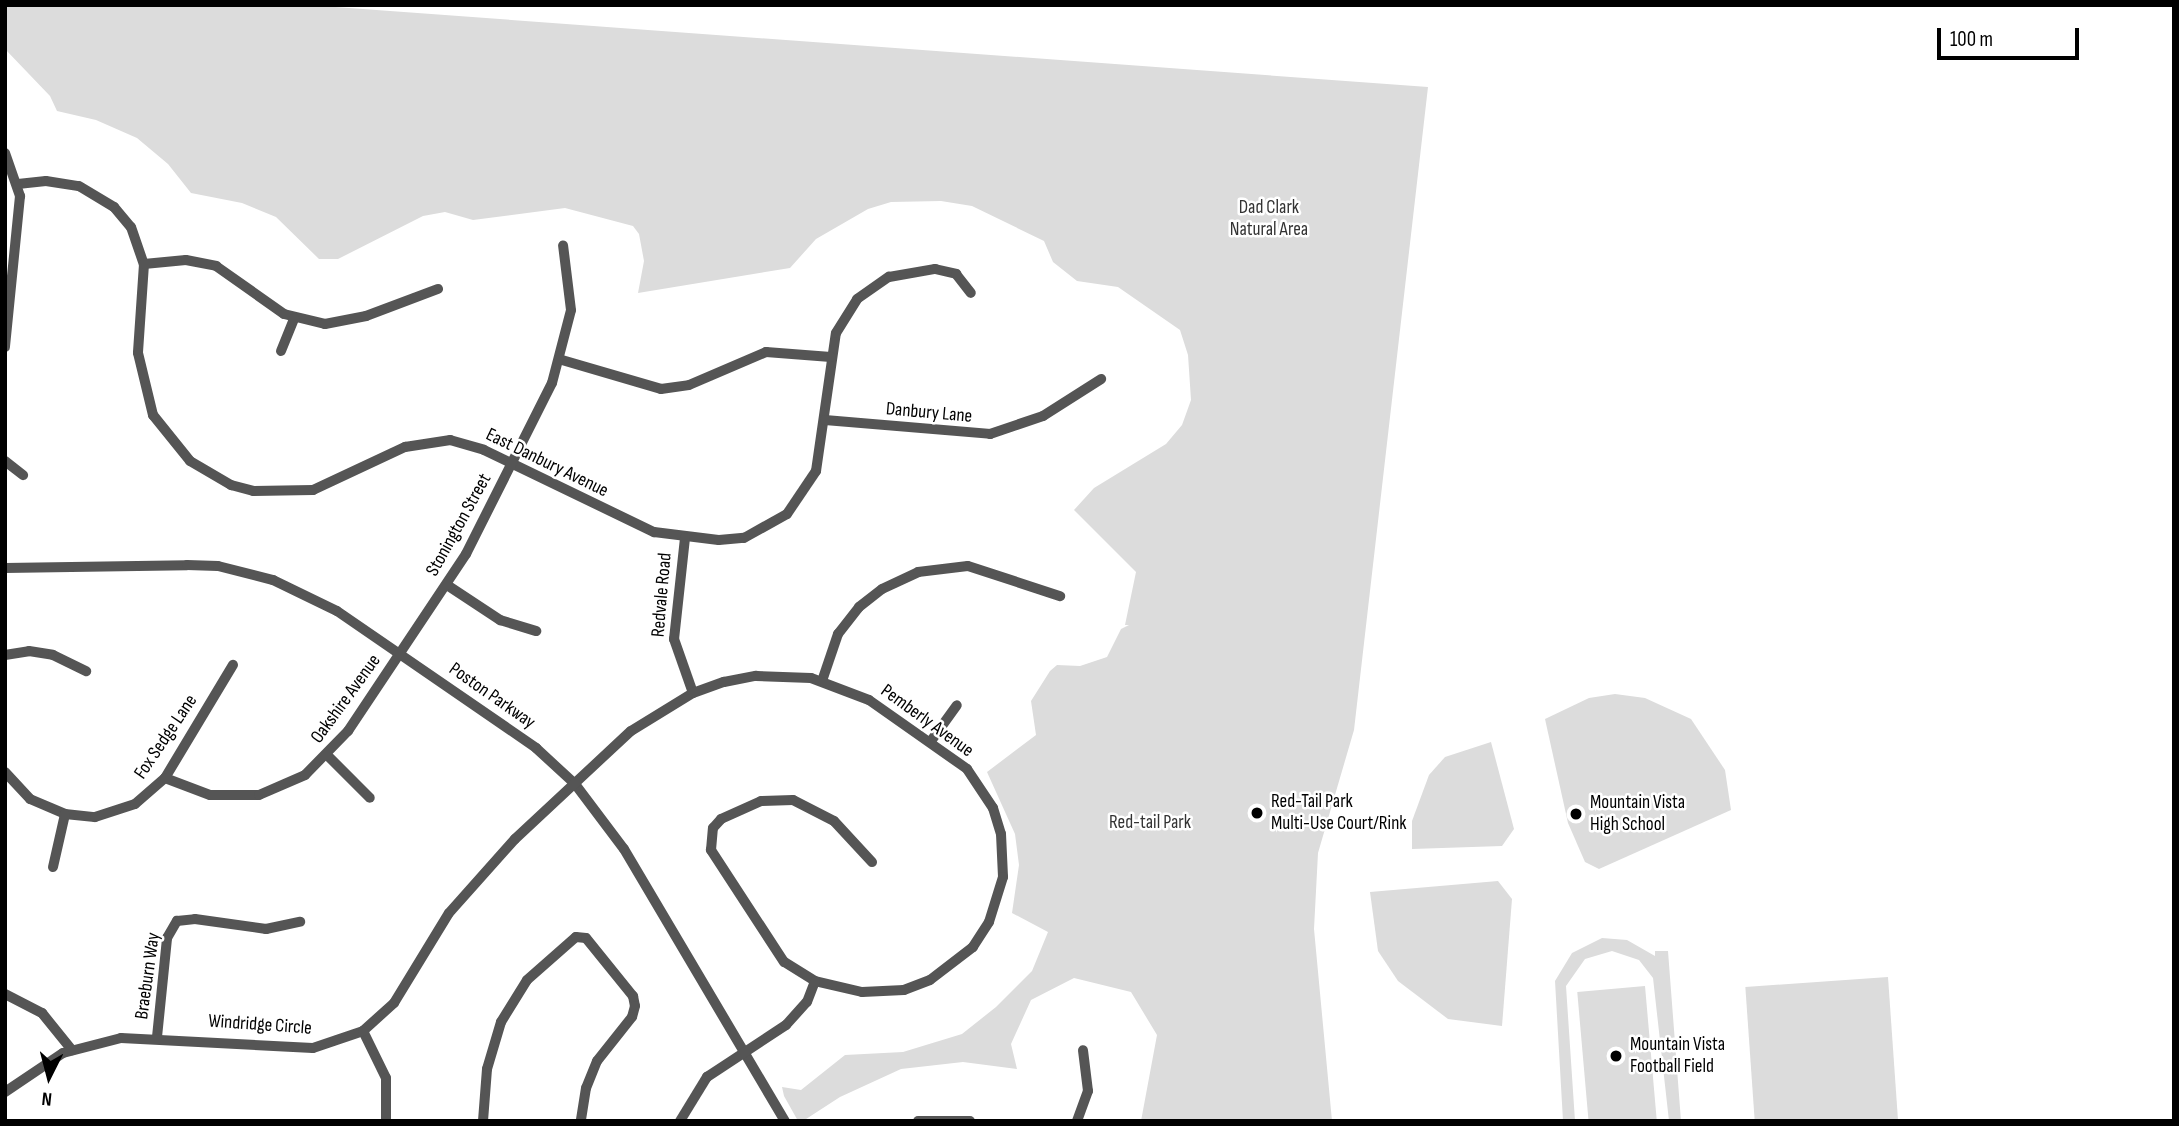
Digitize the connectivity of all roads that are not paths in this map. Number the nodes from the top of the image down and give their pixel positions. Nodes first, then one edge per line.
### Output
1 (5, 153) edge
2 (18, 184) junction
3 (563, 245) dead end
4 (144, 264) junction
5 (439, 289) dead end
6 (8, 291) edge
7 (971, 293) dead end
8 (294, 318) junction
9 (5, 347) edge
10 (281, 351) dead end
11 (831, 358) junction
12 (562, 360) junction
13 (1101, 379) dead end
14 (825, 420) junction
15 (5, 461) edge
16 (512, 464) junction
17 (23, 475) dead end
18 (685, 538) junction
19 (5, 568) edge
20 (447, 584) junction
21 (1060, 596) dead end
22 (537, 631) dead end
23 (400, 654) junction
24 (5, 655) edge
25 (233, 665) dead end
26 (86, 671) dead end
27 (822, 681) junction
28 (693, 694) junction
29 (957, 705) dead end
30 (930, 741) junction
31 (328, 757) junction
32 (5, 772) edge
33 (165, 778) junction
34 (575, 784) junction
35 (370, 798) dead end
36 (65, 814) junction
37 (872, 862) dead end
38 (53, 866) dead end
39 (300, 922) dead end
40 (815, 981) junction
41 (5, 994) edge
42 (363, 1031) junction
43 (157, 1037) junction
44 (72, 1050) junction
45 (1083, 1050) dead end
46 (743, 1052) junction
47 (5, 1092) edge
48 (386, 1121) edge
49 (483, 1121) edge
50 (581, 1121) edge
51 (680, 1121) edge
52 (785, 1121) edge
53 (918, 1121) edge
54 (970, 1121) edge
55 (1077, 1121) edge

1 - 2 street
2 - 4 street, East Danbury Avenue
2 - 6 street
3 - 12 street, Stonington Street
4 - 8 street
4 - 16 street, East Danbury Avenue
5 - 8 street
6 - 9 street
7 - 11 street, East Danbury Avenue
8 - 10 street
11 - 12 street
11 - 14 street, East Danbury Avenue
12 - 16 street, Stonington Street
13 - 14 street, Danbury Lane
14 - 18 street, East Danbury Avenue
15 - 17 street
16 - 18 street, East Danbury Avenue
16 - 20 street, Stonington Street
18 - 28 street, Redvale Road
19 - 23 street, Poston Parkway
20 - 22 street
20 - 23 street, Stonington Street
21 - 27 street
23 - 31 street, Oakshire Avenue
23 - 34 street, Poston Parkway
24 - 26 street
25 - 33 street, Fox Sedge Lane
27 - 28 street, Pemberly Avenue
27 - 30 street, Pemberly Avenue
28 - 34 street, Pemberly Avenue
29 - 30 street
30 - 40 street, Pemberly Avenue
31 - 33 street, Oakshire Avenue
31 - 35 street
32 - 36 street, Fox Sedge Lane
33 - 36 street, Fox Sedge Lane
34 - 42 street, Windridge Circle
34 - 46 street, Poston Parkway
36 - 38 street
37 - 40 street, Pemberly Avenue
39 - 43 street, Braeburn Way
40 - 46 street
41 - 44 street
42 - 43 street, Windridge Circle
42 - 48 street
43 - 44 street, Windridge Circle
44 - 47 street, Windridge Circle
45 - 55 street
46 - 51 street
46 - 52 street, Poston Parkway
49 - 50 street
53 - 54 street

